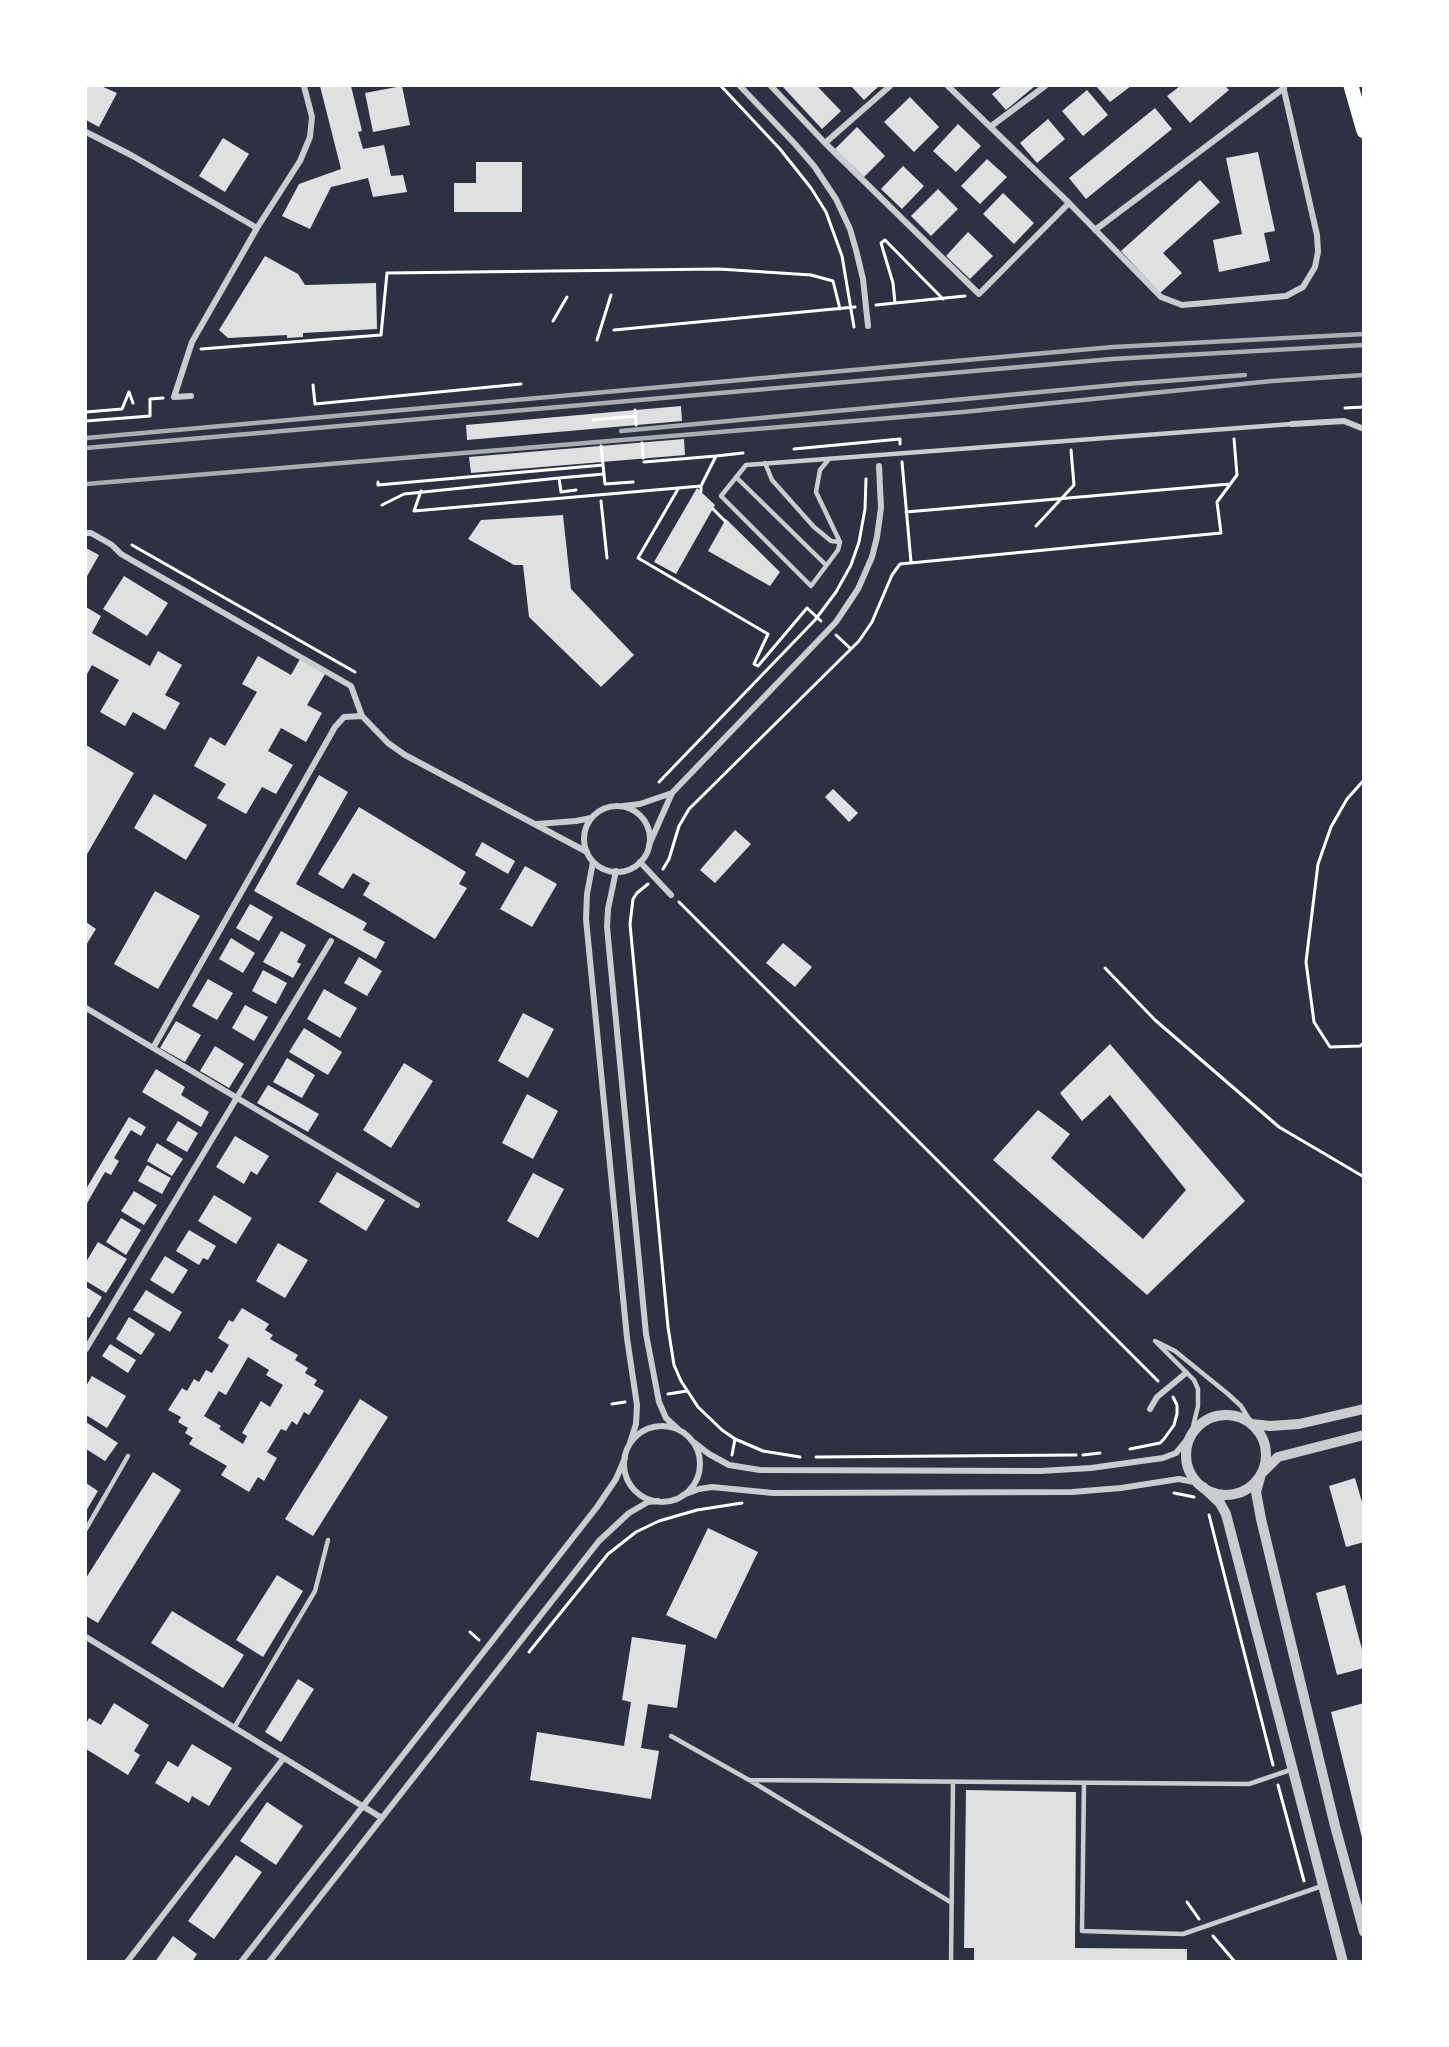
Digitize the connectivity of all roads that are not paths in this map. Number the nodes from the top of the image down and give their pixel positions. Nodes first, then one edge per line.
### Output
1 (304, 86) edge
2 (740, 86) edge
3 (771, 86) edge
4 (890, 86) edge
5 (948, 86) edge
6 (1045, 86) edge
7 (1351, 86) edge
8 (1284, 87) edge
9 (990, 128) junction
10 (1364, 131) edge
11 (86, 132) edge
12 (825, 143) junction
13 (1069, 203) junction
14 (257, 228) junction
15 (1095, 230) junction
16 (868, 326) dead end
17 (190, 396) dead end
18 (1292, 424) joint
19 (1364, 429) edge
20 (829, 459) junction
21 (765, 463) junction
22 (879, 466) dead end
23 (736, 477) junction
24 (86, 533) edge
25 (840, 542) junction
26 (826, 565) junction
27 (362, 716) junction
28 (672, 793) junction
29 (621, 806) junction
30 (591, 818) junction
31 (536, 824) junction
32 (649, 845) junction
33 (587, 852) junction
34 (593, 861) junction
35 (640, 862) junction
36 (616, 871) junction
37 (671, 895) road end
38 (332, 940) dead end
39 (86, 1008) edge
40 (153, 1048) junction
41 (236, 1098) junction
42 (417, 1205) dead end
43 (86, 1349) edge
44 (1194, 1366) junction
45 (1186, 1372) junction
46 (1364, 1408) edge
47 (1150, 1409) dead end
48 (1252, 1424) junction
49 (679, 1430) junction
50 (1191, 1435) junction
51 (1364, 1435) edge
52 (692, 1441) junction
53 (630, 1443) junction
54 (128, 1456) dead end
55 (625, 1458) junction
56 (1261, 1474) junction
57 (1203, 1487) junction
58 (683, 1495) junction
59 (658, 1501) junction
60 (86, 1529) edge
61 (328, 1540) dead end
62 (86, 1637) edge
63 (234, 1728) junction
64 (671, 1736) dead end
65 (283, 1759) junction
66 (1293, 1769) junction
67 (749, 1780) junction
68 (953, 1782) junction
69 (1084, 1783) junction
70 (362, 1806) junction
71 (382, 1818) junction
72 (1323, 1886) junction
73 (952, 1903) junction
74 (1364, 1932) edge
75 (127, 1962) edge
76 (242, 1962) edge
77 (269, 1962) edge
78 (951, 1962) edge
79 (1343, 1962) edge

1 - 14 street
2 - 16 street
3 - 12 street
4 - 12 street
5 - 9 street
6 - 9 street
7 - 10 main road
8 - 15 street
8 - 15 street
9 - 13 street
11 - 14 street
12 - 13 street
13 - 15 street
14 - 17 street
18 - 19 street
18 - 20 lane
20 - 21 lane
20 - 25 lane
21 - 23 lane
21 - 25 lane
22 - 28 street
23 - 26 lane
23 - 26 lane
24 - 27 street
25 - 26 lane
27 - 31 street
27 - 40 street
28 - 29 street
28 - 32 street
29 - 30 street
29 - 32 street
30 - 31 street
30 - 33 street
31 - 33 street
32 - 35 street
33 - 34 street
34 - 36 street
34 - 53 street
35 - 36 street
35 - 37 street
36 - 49 street
38 - 41 street
39 - 40 street
40 - 41 street
41 - 42 street
41 - 43 street
44 - 45 lane
44 - 45 lane
44 - 48 lane
45 - 47 street
45 - 50 lane
46 - 48 street
48 - 50 street
48 - 56 street
49 - 52 street
49 - 53 street
50 - 52 street
50 - 57 street
51 - 56 street
52 - 58 street
53 - 55 street
54 - 60 lane
55 - 59 street
55 - 70 street
56 - 57 street
56 - 74 street
57 - 58 street
57 - 66 street
58 - 59 street
59 - 71 street
61 - 63 lane
62 - 63 street
63 - 65 street
64 - 67 lane
65 - 70 street
65 - 75 street
66 - 69 lane
66 - 72 street
67 - 68 lane
67 - 73 lane
68 - 69 lane
68 - 73 lane
69 - 72 lane
70 - 71 street
70 - 76 street
71 - 77 street
72 - 79 street
73 - 78 lane

